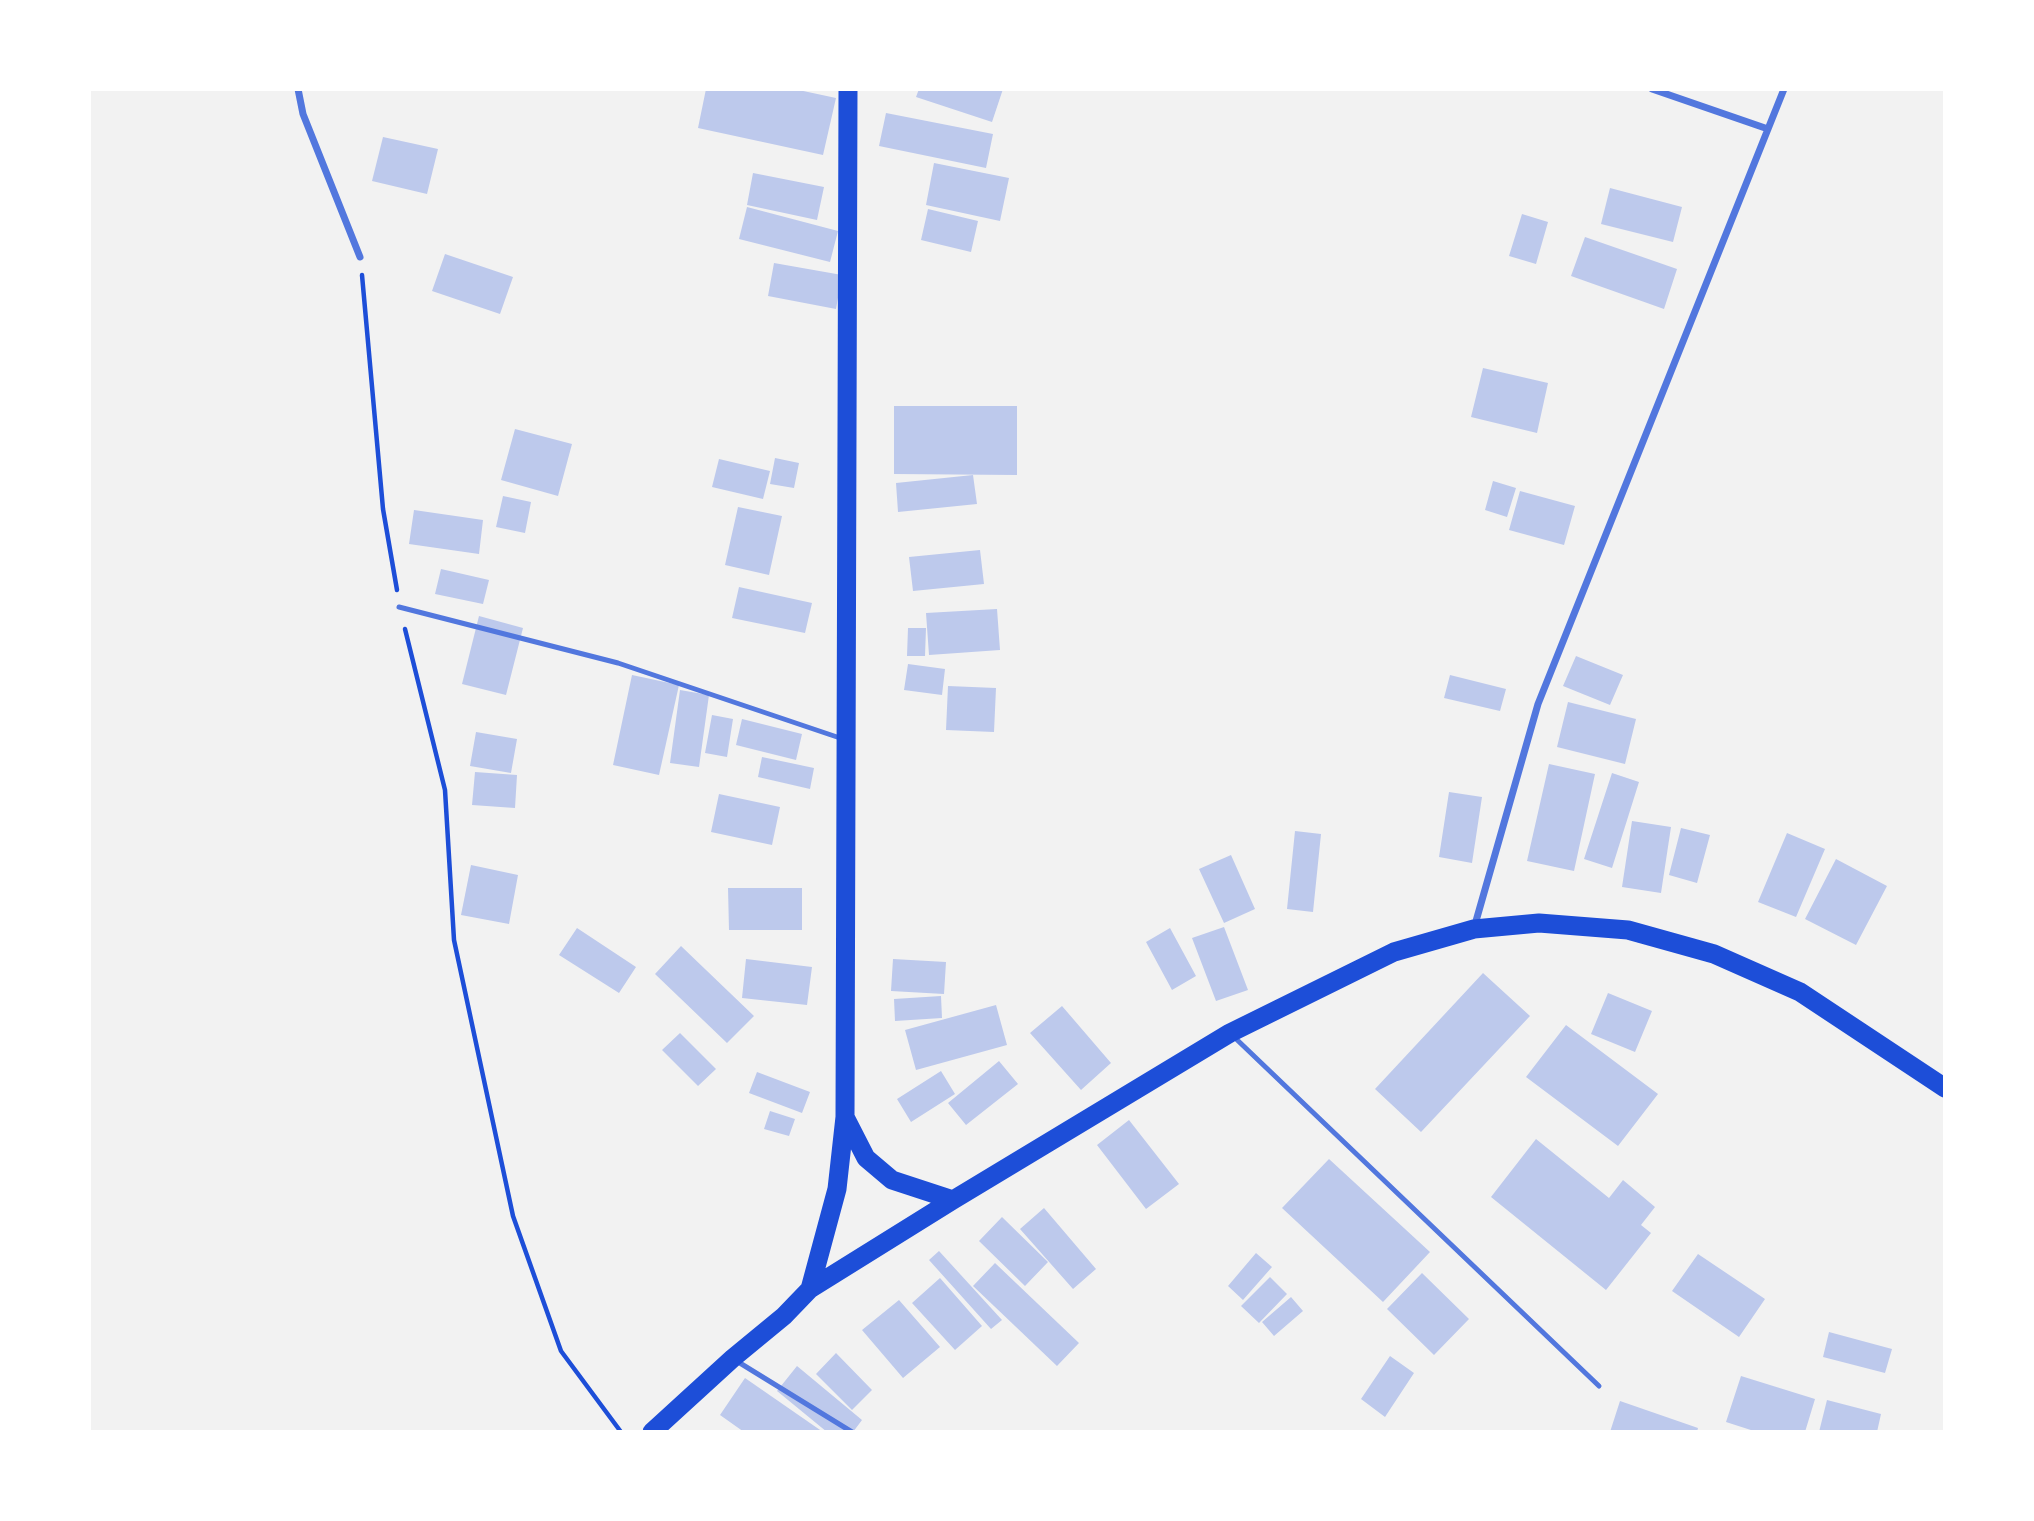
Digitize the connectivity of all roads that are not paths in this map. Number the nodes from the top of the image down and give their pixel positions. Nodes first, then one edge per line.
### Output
1 (298, 89) edge
2 (848, 89) edge
3 (1652, 89) edge
4 (1784, 89) edge
5 (1768, 130) junction
6 (360, 257) road end
7 (399, 607) road end
8 (846, 740) junction
9 (1474, 929) junction
10 (1230, 1033) junction
11 (1945, 1088) edge
12 (845, 1117) junction
13 (953, 1200) junction
14 (810, 1289) junction
15 (733, 1359) junction
16 (1599, 1386) dead end
17 (652, 1432) edge
18 (852, 1432) edge

1 - 6 street
2 - 8 highway
3 - 5 street
4 - 5 street
5 - 9 street
7 - 8 lane
8 - 12 highway
9 - 10 highway
9 - 11 highway
10 - 13 highway
10 - 16 lane
12 - 13 highway
12 - 14 highway
13 - 14 highway
14 - 15 highway
15 - 17 highway
15 - 18 lane

